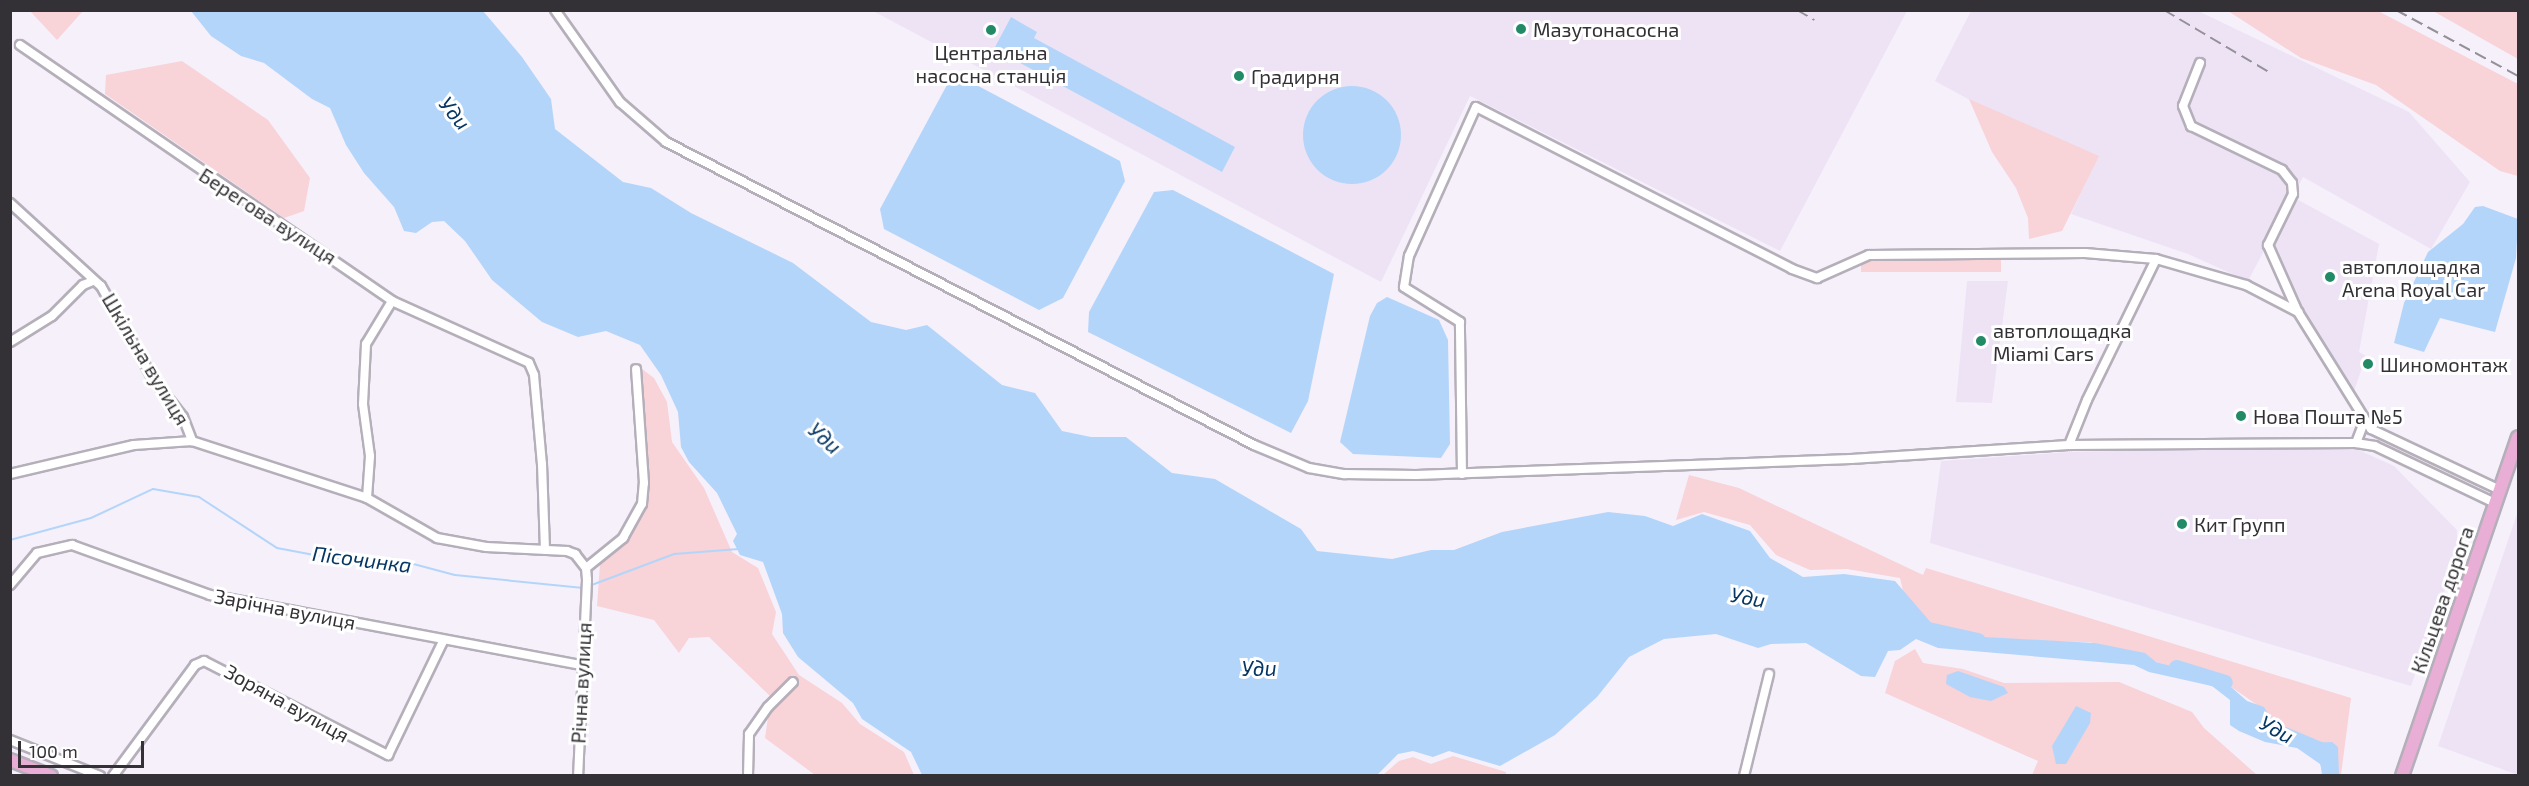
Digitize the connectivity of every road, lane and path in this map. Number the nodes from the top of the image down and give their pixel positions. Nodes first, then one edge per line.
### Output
1 (555, 10) edge
2 (20, 45) dead end
3 (2199, 63) dead end
4 (10, 203) edge
5 (2156, 259) junction
6 (93, 281) junction
7 (392, 301) junction
8 (2298, 312) junction
9 (10, 342) edge
10 (636, 369) dead end
11 (2364, 422) junction
12 (2518, 437) edge
13 (192, 441) junction
14 (2356, 443) junction
15 (2069, 446) junction
16 (2515, 458) edge
17 (10, 474) edge
18 (1462, 474) junction
19 (2500, 490) junction
20 (367, 498) junction
21 (2495, 502) junction
22 (545, 550) junction
23 (586, 568) junction
24 (10, 585) edge
25 (443, 641) junction
26 (582, 665) junction
27 (1768, 674) dead end
28 (793, 682) dead end
29 (10, 740) edge
30 (10, 760) edge
31 (51, 776) edge
32 (100, 776) edge
33 (113, 776) edge
34 (578, 776) edge
35 (748, 776) edge
36 (1744, 776) edge
37 (2402, 776) edge

1 - 18 street
2 - 7 street, Берегова вулиця
3 - 8 street
4 - 6 street, Шкільна вулиця
5 - 8 street
5 - 15 street
5 - 18 street
6 - 9 street
6 - 13 street, Шкільна вулиця
7 - 20 street
7 - 22 street, Берегова вулиця
8 - 11 street
10 - 23 street
11 - 14 street
11 - 19 street
12 - 16 highway, Кільцева дорога
13 - 17 street, Шкільна вулиця
13 - 20 street, Шкільна вулиця
14 - 15 street
14 - 21 street
15 - 18 street
16 - 19 highway, Кільцева дорога
19 - 21 highway, Кільцева дорога
20 - 22 street, Шкільна вулиця
21 - 37 highway, Кільцева дорога
22 - 23 street, Шкільна вулиця
23 - 26 street, Річна вулиця
24 - 25 street, Зарічна вулиця
25 - 26 street, Зарічна вулиця
25 - 33 street, Зоряна вулиця
26 - 34 street, Річна вулиця
27 - 36 street
28 - 35 street
29 - 32 street
30 - 31 highway

